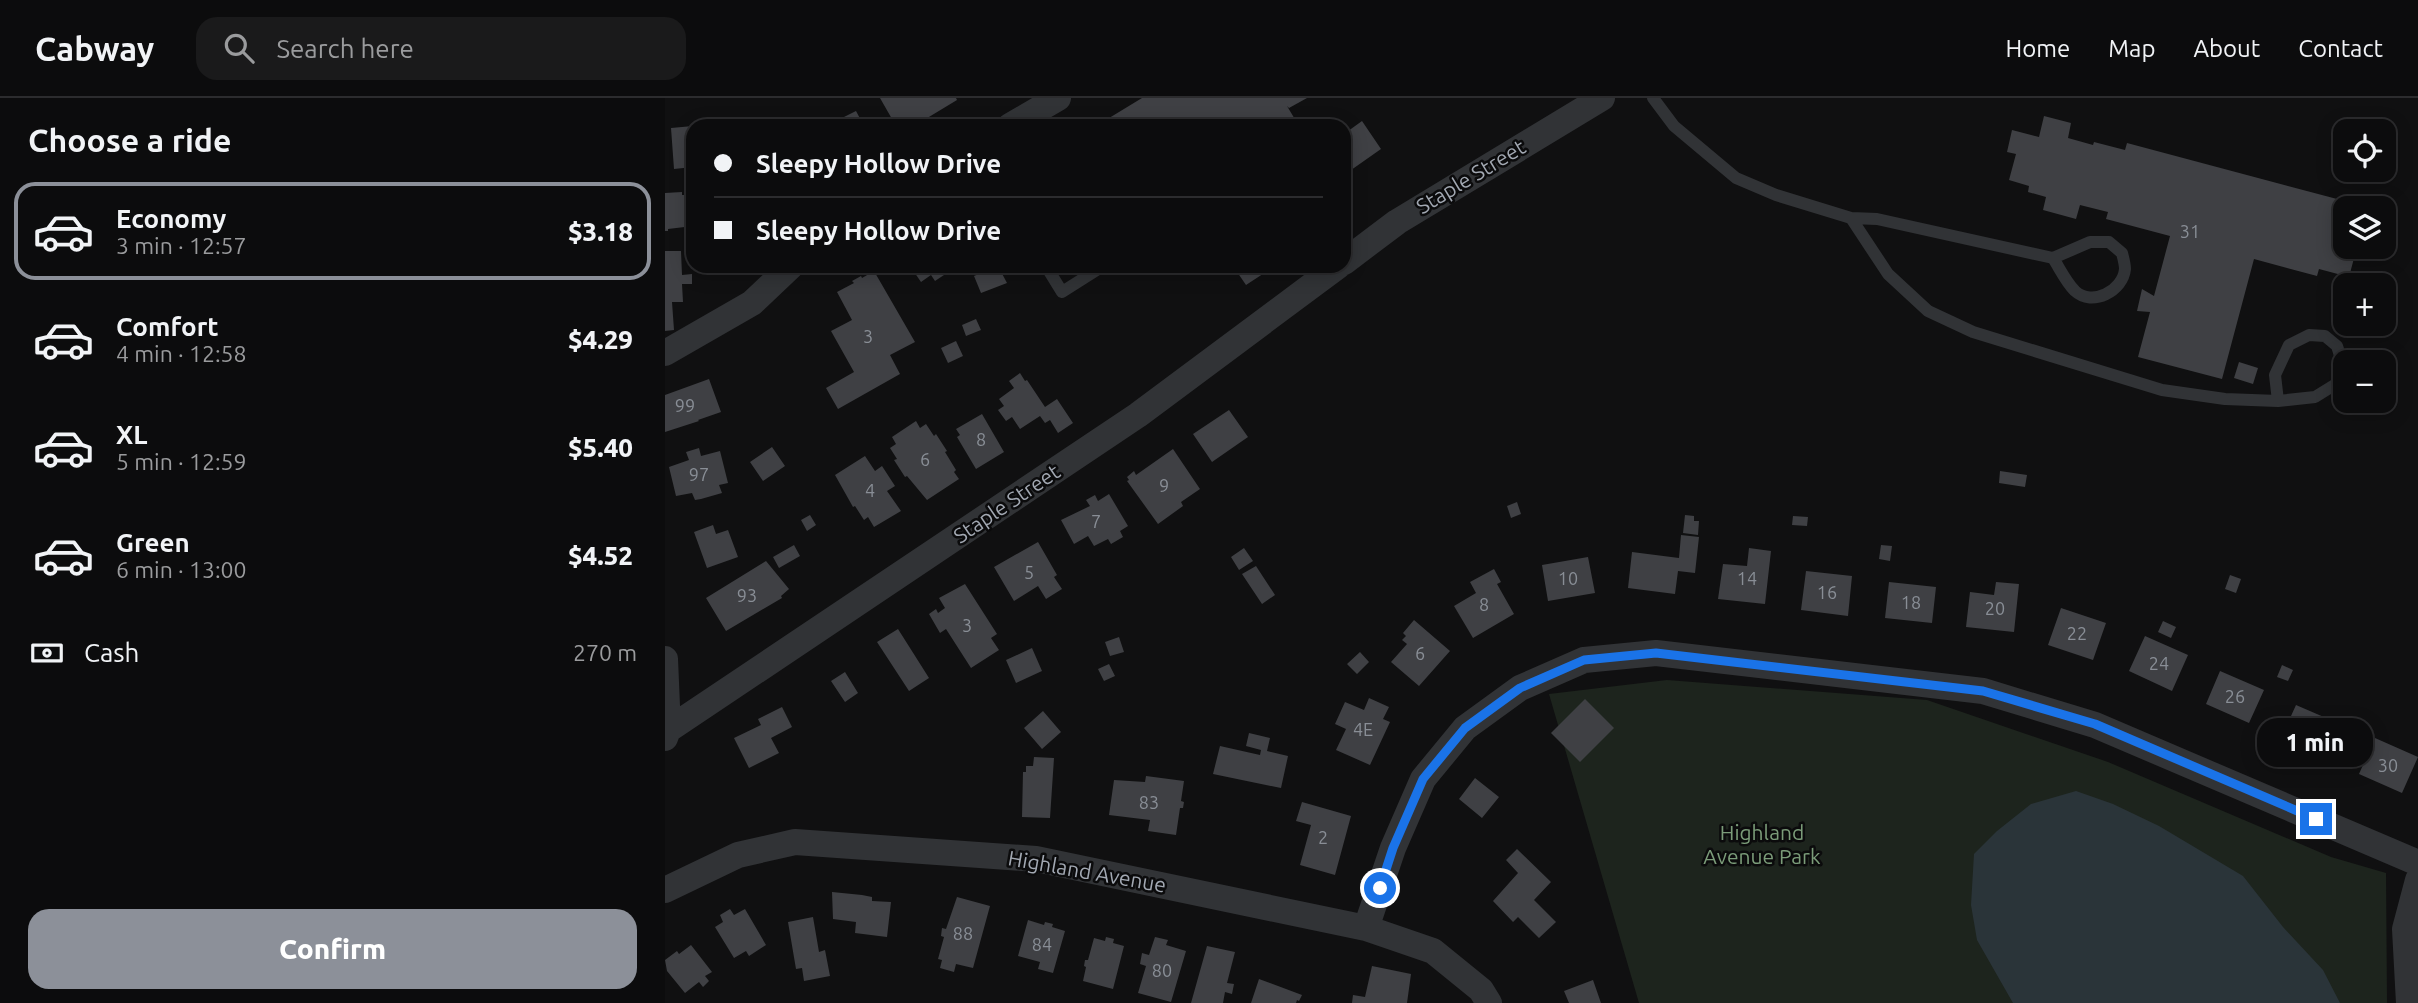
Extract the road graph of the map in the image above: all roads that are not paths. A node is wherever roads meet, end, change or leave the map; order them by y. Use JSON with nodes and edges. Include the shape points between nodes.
{"nodes":[{"id":1,"x":1058,"y":98,"type":"edge"},
{"id":2,"x":1602,"y":98,"type":"edge"},
{"id":3,"x":1653,"y":98,"type":"edge"},
{"id":4,"x":1022,"y":119,"type":"edge"},
{"id":5,"x":1851,"y":218,"type":"junction"},
{"id":6,"x":1351,"y":257,"type":"edge"},
{"id":7,"x":2053,"y":258,"type":"junction"},
{"id":8,"x":784,"y":273,"type":"edge"},
{"id":9,"x":1050,"y":273,"type":"edge"},
{"id":10,"x":1092,"y":273,"type":"edge"},
{"id":11,"x":1329,"y":273,"type":"edge"},
{"id":12,"x":665,"y":353,"type":"edge"},
{"id":13,"x":2278,"y":401,"type":"junction"},
{"id":14,"x":665,"y":659,"type":"edge"},
{"id":15,"x":666,"y":734,"type":"edge"},
{"id":16,"x":2418,"y":863,"type":"edge"},
{"id":17,"x":2418,"y":880,"type":"edge"},
{"id":18,"x":665,"y":890,"type":"edge"},
{"id":19,"x":1366,"y":928,"type":"junction"},
{"id":20,"x":1489,"y":1003,"type":"edge"},
{"id":21,"x":2409,"y":1003,"type":"edge"}],
"edges":[{"from":1,"to":4,"type":"street"},
{"from":2,"to":6,"type":"street","name":"Staple Street","via":[[1397,222]]},
{"from":3,"to":5,"type":"lane","via":[[1674,126],[1736,178]]},
{"from":5,"to":7,"type":"lane","via":[[1877,219]]},
{"from":5,"to":13,"type":"lane","via":[[1888,274],[1928,311],[1973,332],[2162,390]]},
{"from":7,"to":7,"type":"lane","via":[[2077,293],[2092,298],[2109,294],[2125,270],[2122,253],[2109,242],[2090,242]]},
{"from":8,"to":12,"type":"street","via":[[752,303]]},
{"from":9,"to":10,"type":"lane","via":[[1062,292]]},
{"from":11,"to":15,"type":"street","name":"Staple Street","via":[[1138,415]]},
{"from":13,"to":13,"type":"lane","via":[[2276,375],[2289,345],[2309,335],[2325,336],[2337,346],[2343,365],[2336,384],[2315,397]]},
{"from":14,"to":15,"type":"street"},
{"from":16,"to":19,"type":"street","via":[[2095,724],[1983,691],[1656,653],[1584,660],[1520,688],[1465,728],[1423,779]]},
{"from":17,"to":21,"type":"street","via":[[2405,929]]},
{"from":18,"to":19,"type":"street","name":"Highland Avenue","via":[[738,855],[796,842],[1036,859]]},
{"from":19,"to":20,"type":"street","name":"Highland Avenue","via":[[1433,951],[1481,990]]}]}
